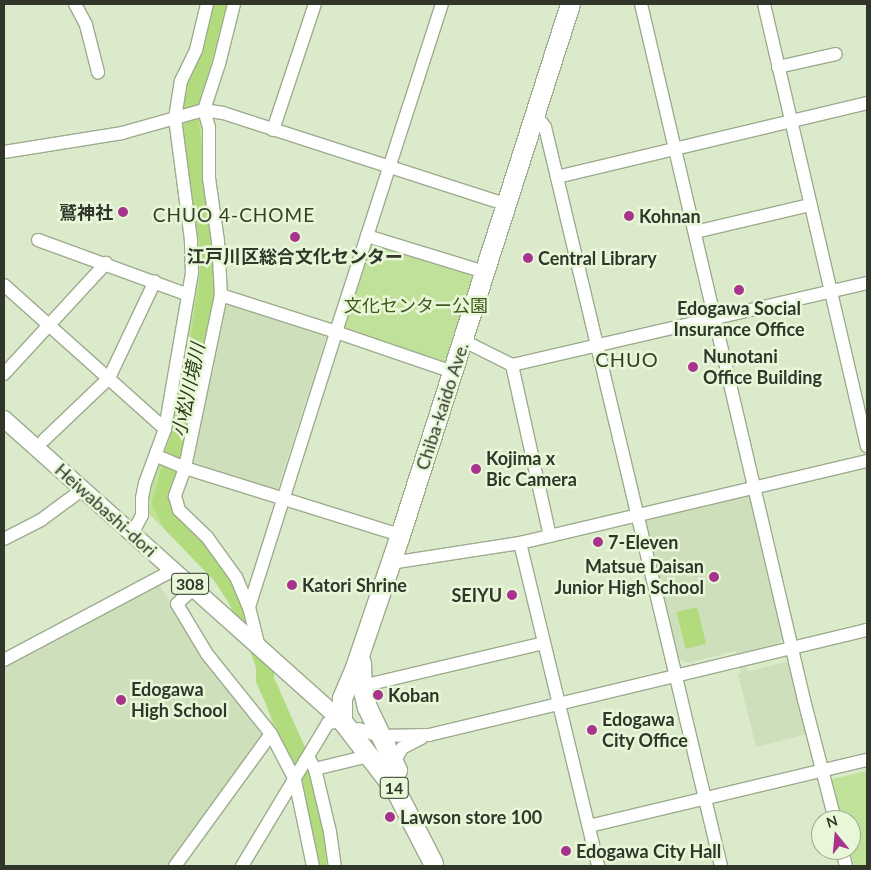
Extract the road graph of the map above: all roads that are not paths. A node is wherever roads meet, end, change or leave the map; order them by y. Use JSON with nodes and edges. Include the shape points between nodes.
{"nodes":[{"id":1,"x":75,"y":4,"type":"edge"},
{"id":2,"x":207,"y":4,"type":"edge"},
{"id":3,"x":234,"y":4,"type":"edge"},
{"id":4,"x":315,"y":4,"type":"edge"},
{"id":5,"x":442,"y":4,"type":"edge"},
{"id":6,"x":570,"y":4,"type":"edge"},
{"id":7,"x":642,"y":4,"type":"edge"},
{"id":8,"x":768,"y":5,"type":"edge"},
{"id":9,"x":836,"y":54,"type":"dead end"},
{"id":10,"x":778,"y":67,"type":"junction"},
{"id":11,"x":98,"y":72,"type":"dead end"},
{"id":12,"x":867,"y":103,"type":"edge"},
{"id":13,"x":200,"y":111,"type":"junction"},
{"id":14,"x":179,"y":117,"type":"junction"},
{"id":15,"x":534,"y":121,"type":"junction"},
{"id":16,"x":790,"y":122,"type":"junction"},
{"id":17,"x":273,"y":130,"type":"junction"},
{"id":18,"x":675,"y":150,"type":"junction"},
{"id":19,"x":4,"y":152,"type":"edge"},
{"id":20,"x":390,"y":167,"type":"junction"},
{"id":21,"x":557,"y":177,"type":"junction"},
{"id":22,"x":507,"y":205,"type":"junction"},
{"id":23,"x":810,"y":205,"type":"junction"},
{"id":24,"x":695,"y":232,"type":"junction"},
{"id":25,"x":368,"y":236,"type":"junction"},
{"id":26,"x":38,"y":240,"type":"dead end"},
{"id":27,"x":106,"y":263,"type":"junction"},
{"id":28,"x":486,"y":272,"type":"junction"},
{"id":29,"x":155,"y":282,"type":"junction"},
{"id":30,"x":867,"y":282,"type":"edge"},
{"id":31,"x":4,"y":285,"type":"edge"},
{"id":32,"x":831,"y":291,"type":"junction"},
{"id":33,"x":188,"y":295,"type":"junction"},
{"id":34,"x":221,"y":295,"type":"junction"},
{"id":35,"x":716,"y":318,"type":"junction"},
{"id":36,"x":48,"y":325,"type":"junction"},
{"id":37,"x":336,"y":332,"type":"junction"},
{"id":38,"x":464,"y":341,"type":"junction"},
{"id":39,"x":598,"y":346,"type":"junction"},
{"id":40,"x":512,"y":365,"type":"junction"},
{"id":41,"x":453,"y":372,"type":"junction"},
{"id":42,"x":4,"y":374,"type":"edge"},
{"id":43,"x":109,"y":378,"type":"junction"},
{"id":44,"x":4,"y":419,"type":"edge"},
{"id":45,"x":165,"y":429,"type":"junction"},
{"id":46,"x":44,"y":440,"type":"dead end"},
{"id":47,"x":867,"y":446,"type":"edge"},
{"id":48,"x":160,"y":457,"type":"junction"},
{"id":49,"x":867,"y":461,"type":"edge"},
{"id":50,"x":183,"y":467,"type":"junction"},
{"id":51,"x":756,"y":487,"type":"junction"},
{"id":52,"x":83,"y":489,"type":"junction"},
{"id":53,"x":282,"y":498,"type":"junction"},
{"id":54,"x":637,"y":514,"type":"junction"},
{"id":55,"x":132,"y":534,"type":"junction"},
{"id":56,"x":400,"y":535,"type":"junction"},
{"id":57,"x":550,"y":536,"type":"junction"},
{"id":58,"x":4,"y":539,"type":"edge"},
{"id":59,"x":520,"y":543,"type":"junction"},
{"id":60,"x":391,"y":563,"type":"junction"},
{"id":61,"x":173,"y":570,"type":"junction"},
{"id":62,"x":194,"y":588,"type":"junction"},
{"id":63,"x":249,"y":607,"type":"junction"},
{"id":64,"x":867,"y":630,"type":"edge"},
{"id":65,"x":366,"y":635,"type":"junction"},
{"id":66,"x":544,"y":643,"type":"junction"},
{"id":67,"x":258,"y":644,"type":"junction"},
{"id":68,"x":792,"y":648,"type":"junction"},
{"id":69,"x":4,"y":660,"type":"edge"},
{"id":70,"x":676,"y":676,"type":"junction"},
{"id":71,"x":362,"y":686,"type":"junction"},
{"id":72,"x":558,"y":704,"type":"junction"},
{"id":73,"x":342,"y":721,"type":"junction"},
{"id":74,"x":359,"y":730,"type":"junction"},
{"id":75,"x":271,"y":734,"type":"junction"},
{"id":76,"x":429,"y":735,"type":"junction"},
{"id":77,"x":379,"y":736,"type":"junction"},
{"id":78,"x":366,"y":750,"type":"junction"},
{"id":79,"x":308,"y":757,"type":"junction"},
{"id":80,"x":867,"y":760,"type":"edge"},
{"id":81,"x":315,"y":769,"type":"junction"},
{"id":82,"x":397,"y":770,"type":"junction"},
{"id":83,"x":822,"y":770,"type":"junction"},
{"id":84,"x":295,"y":780,"type":"junction"},
{"id":85,"x":705,"y":799,"type":"junction"},
{"id":86,"x":832,"y":810,"type":"edge"},
{"id":87,"x":589,"y":826,"type":"junction"},
{"id":88,"x":434,"y":865,"type":"edge"},
{"id":89,"x":175,"y":866,"type":"edge"},
{"id":90,"x":242,"y":866,"type":"edge"},
{"id":91,"x":313,"y":866,"type":"edge"},
{"id":92,"x":335,"y":866,"type":"edge"},
{"id":93,"x":598,"y":866,"type":"edge"},
{"id":94,"x":720,"y":866,"type":"edge"}],
"edges":[{"from":1,"to":11,"type":"street","via":[[86,25]]},
{"from":2,"to":14,"type":"street","via":[[196,50],[182,77]]},
{"from":3,"to":13,"type":"street","via":[[220,64]]},
{"from":4,"to":17,"type":"street"},
{"from":5,"to":20,"type":"street"},
{"from":6,"to":15,"type":"highway","name":"Chiba-kaido Ave."},
{"from":7,"to":18,"type":"street"},
{"from":8,"to":10,"type":"street"},
{"from":9,"to":10,"type":"street"},
{"from":10,"to":16,"type":"street"},
{"from":12,"to":16,"type":"street"},
{"from":13,"to":14,"type":"street"},
{"from":13,"to":17,"type":"street","via":[[223,113]]},
{"from":13,"to":34,"type":"street","via":[[209,127],[209,178],[218,241]]},
{"from":14,"to":19,"type":"street","via":[[122,133]]},
{"from":14,"to":33,"type":"street","via":[[191,240],[192,273]]},
{"from":15,"to":21,"type":"street","via":[[545,127]]},
{"from":15,"to":22,"type":"highway","name":"Chiba-kaido Ave."},
{"from":16,"to":18,"type":"street"},
{"from":16,"to":23,"type":"street"},
{"from":17,"to":20,"type":"street"},
{"from":18,"to":21,"type":"street"},
{"from":18,"to":24,"type":"street"},
{"from":20,"to":22,"type":"street"},
{"from":20,"to":25,"type":"street"},
{"from":21,"to":39,"type":"street"},
{"from":22,"to":28,"type":"highway","name":"Chiba-kaido Ave."},
{"from":23,"to":24,"type":"street"},
{"from":23,"to":32,"type":"street"},
{"from":24,"to":35,"type":"street"},
{"from":25,"to":28,"type":"street"},
{"from":25,"to":37,"type":"street"},
{"from":26,"to":27,"type":"street"},
{"from":27,"to":29,"type":"street"},
{"from":27,"to":36,"type":"street"},
{"from":28,"to":38,"type":"highway","name":"Chiba-kaido Ave."},
{"from":29,"to":33,"type":"street"},
{"from":29,"to":43,"type":"street"},
{"from":30,"to":32,"type":"street"},
{"from":31,"to":36,"type":"street"},
{"from":32,"to":35,"type":"street"},
{"from":32,"to":47,"type":"street"},
{"from":33,"to":45,"type":"street"},
{"from":34,"to":37,"type":"street"},
{"from":34,"to":50,"type":"street"},
{"from":35,"to":39,"type":"street"},
{"from":35,"to":51,"type":"street"},
{"from":36,"to":42,"type":"street"},
{"from":36,"to":43,"type":"street"},
{"from":37,"to":41,"type":"street"},
{"from":37,"to":53,"type":"street"},
{"from":38,"to":40,"type":"street"},
{"from":38,"to":41,"type":"highway","name":"Chiba-kaido Ave."},
{"from":39,"to":40,"type":"street"},
{"from":39,"to":54,"type":"street"},
{"from":40,"to":57,"type":"street"},
{"from":41,"to":56,"type":"highway","name":"Chiba-kaido Ave."},
{"from":43,"to":45,"type":"street"},
{"from":43,"to":46,"type":"street"},
{"from":44,"to":52,"type":"main road","name":"Heiwabashi-dori","number":"308"},
{"from":45,"to":48,"type":"street"},
{"from":48,"to":50,"type":"street"},
{"from":48,"to":55,"type":"street","via":[[145,483],[142,515]]},
{"from":49,"to":51,"type":"street"},
{"from":50,"to":53,"type":"street"},
{"from":50,"to":63,"type":"street","via":[[175,496],[179,510],[207,537],[236,577]]},
{"from":51,"to":54,"type":"street"},
{"from":51,"to":68,"type":"street"},
{"from":52,"to":55,"type":"main road","name":"Heiwabashi-dori","number":"308"},
{"from":52,"to":58,"type":"street","via":[[41,520]]},
{"from":53,"to":56,"type":"street"},
{"from":53,"to":63,"type":"street"},
{"from":54,"to":57,"type":"street"},
{"from":54,"to":70,"type":"street"},
{"from":55,"to":61,"type":"main road","name":"Heiwabashi-dori","number":"308"},
{"from":56,"to":60,"type":"highway","name":"Chiba-kaido Ave."},
{"from":57,"to":59,"type":"street"},
{"from":59,"to":60,"type":"street"},
{"from":59,"to":66,"type":"street"},
{"from":60,"to":65,"type":"highway","name":"Chiba-kaido Ave."},
{"from":61,"to":62,"type":"main road","name":"Heiwabashi-dori","number":"308"},
{"from":61,"to":69,"type":"street"},
{"from":62,"to":67,"type":"main road","name":"Heiwabashi-dori","number":"308"},
{"from":62,"to":75,"type":"street","via":[[177,604],[207,654]]},
{"from":63,"to":67,"type":"street"},
{"from":64,"to":68,"type":"street"},
{"from":65,"to":71,"type":"highway","via":[[361,656]]},
{"from":65,"to":73,"type":"highway","name":"Chiba-kaido Ave.","via":[[342,698]]},
{"from":66,"to":71,"type":"street"},
{"from":66,"to":72,"type":"street"},
{"from":67,"to":73,"type":"main road","name":"Heiwabashi-dori","number":"308"},
{"from":68,"to":70,"type":"street"},
{"from":68,"to":83,"type":"street"},
{"from":70,"to":72,"type":"street"},
{"from":70,"to":85,"type":"street"},
{"from":71,"to":77,"type":"highway"},
{"from":72,"to":76,"type":"street"},
{"from":72,"to":87,"type":"street"},
{"from":73,"to":74,"type":"highway","number":"14"},
{"from":73,"to":78,"type":"highway","number":"14"},
{"from":73,"to":79,"type":"street","via":[[328,723]]},
{"from":74,"to":77,"type":"street"},
{"from":74,"to":82,"type":"highway","number":"14"},
{"from":75,"to":84,"type":"street"},
{"from":75,"to":89,"type":"street"},
{"from":76,"to":77,"type":"street"},
{"from":76,"to":82,"type":"street","via":[[402,748],[396,759]]},
{"from":77,"to":82,"type":"highway"},
{"from":78,"to":81,"type":"street","via":[[360,758]]},
{"from":78,"to":88,"type":"highway","number":"14","via":[[396,791]]},
{"from":79,"to":81,"type":"street"},
{"from":79,"to":84,"type":"street"},
{"from":80,"to":83,"type":"street"},
{"from":81,"to":92,"type":"street"},
{"from":82,"to":88,"type":"highway","number":"14","via":[[420,817]]},
{"from":83,"to":85,"type":"street"},
{"from":83,"to":86,"type":"street"},
{"from":84,"to":90,"type":"street"},
{"from":84,"to":91,"type":"street"},
{"from":85,"to":87,"type":"street"},
{"from":85,"to":94,"type":"street"},
{"from":87,"to":93,"type":"street"}]}
